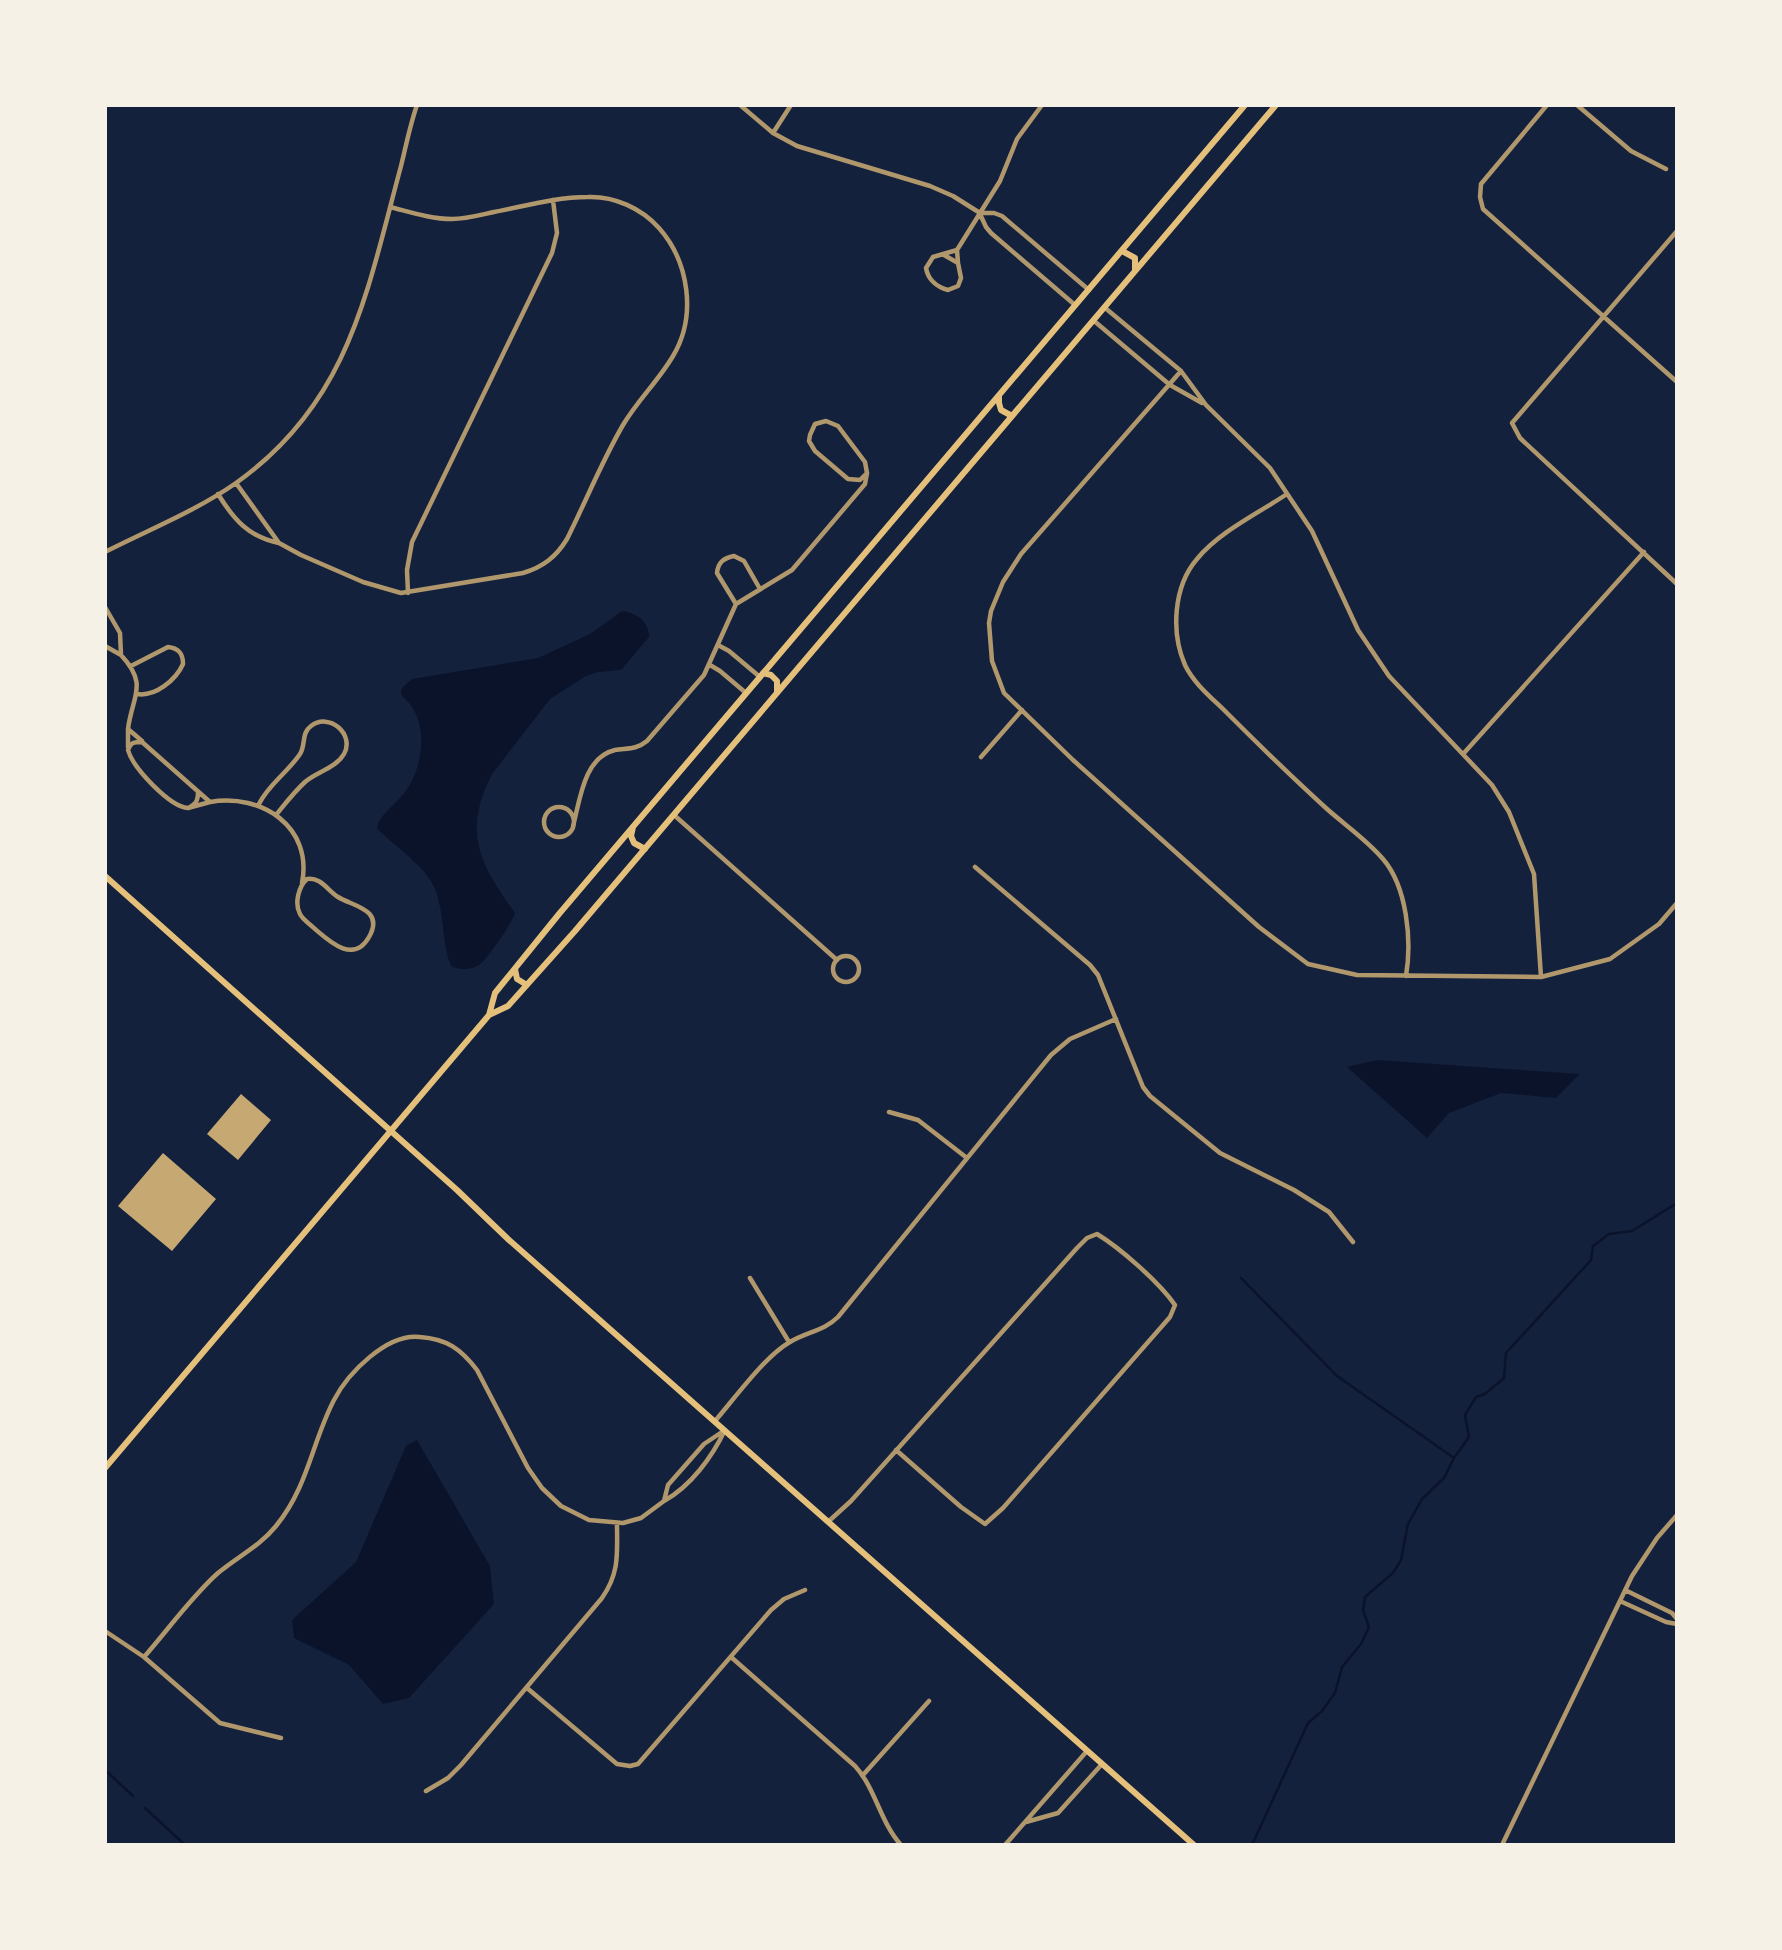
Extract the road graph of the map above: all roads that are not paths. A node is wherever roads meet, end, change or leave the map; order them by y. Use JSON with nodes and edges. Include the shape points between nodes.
{"nodes":[{"id":1,"x":417,"y":105,"type":"edge"},
{"id":2,"x":740,"y":105,"type":"edge"},
{"id":3,"x":791,"y":105,"type":"edge"},
{"id":4,"x":1042,"y":105,"type":"edge"},
{"id":5,"x":1245,"y":105,"type":"edge"},
{"id":6,"x":1276,"y":105,"type":"edge"},
{"id":7,"x":1548,"y":105,"type":"edge"},
{"id":8,"x":1577,"y":105,"type":"edge"},
{"id":9,"x":773,"y":132,"type":"junction"},
{"id":10,"x":1666,"y":169,"type":"dead end"},
{"id":11,"x":553,"y":200,"type":"junction"},
{"id":12,"x":390,"y":207,"type":"junction"},
{"id":13,"x":980,"y":213,"type":"junction"},
{"id":14,"x":1677,"y":231,"type":"edge"},
{"id":15,"x":957,"y":250,"type":"junction"},
{"id":16,"x":1122,"y":251,"type":"junction"},
{"id":17,"x":944,"y":255,"type":"junction"},
{"id":18,"x":958,"y":263,"type":"junction"},
{"id":19,"x":1134,"y":273,"type":"junction"},
{"id":20,"x":1089,"y":290,"type":"junction"},
{"id":21,"x":1075,"y":305,"type":"junction"},
{"id":22,"x":1104,"y":307,"type":"junction"},
{"id":23,"x":1604,"y":316,"type":"junction"},
{"id":24,"x":1093,"y":320,"type":"junction"},
{"id":25,"x":1181,"y":371,"type":"junction"},
{"id":26,"x":1677,"y":382,"type":"edge"},
{"id":27,"x":1170,"y":385,"type":"junction"},
{"id":28,"x":1000,"y":394,"type":"junction"},
{"id":29,"x":1206,"y":405,"type":"junction"},
{"id":30,"x":1012,"y":416,"type":"junction"},
{"id":31,"x":867,"y":473,"type":"junction"},
{"id":32,"x":848,"y":479,"type":"junction"},
{"id":33,"x":236,"y":483,"type":"junction"},
{"id":34,"x":860,"y":490,"type":"junction"},
{"id":35,"x":218,"y":494,"type":"junction"},
{"id":36,"x":1287,"y":494,"type":"junction"},
{"id":37,"x":279,"y":543,"type":"junction"},
{"id":38,"x":105,"y":552,"type":"edge"},
{"id":39,"x":1644,"y":552,"type":"junction"},
{"id":40,"x":1677,"y":584,"type":"edge"},
{"id":41,"x":760,"y":589,"type":"junction"},
{"id":42,"x":408,"y":593,"type":"junction"},
{"id":43,"x":736,"y":604,"type":"junction"},
{"id":44,"x":105,"y":607,"type":"edge"},
{"id":45,"x":718,"y":645,"type":"junction"},
{"id":46,"x":105,"y":646,"type":"edge"},
{"id":47,"x":121,"y":654,"type":"junction"},
{"id":48,"x":131,"y":666,"type":"junction"},
{"id":49,"x":710,"y":666,"type":"junction"},
{"id":50,"x":762,"y":675,"type":"junction"},
{"id":51,"x":746,"y":693,"type":"junction"},
{"id":52,"x":137,"y":694,"type":"junction"},
{"id":53,"x":776,"y":695,"type":"junction"},
{"id":54,"x":1022,"y":710,"type":"junction"},
{"id":55,"x":128,"y":729,"type":"junction"},
{"id":56,"x":142,"y":742,"type":"junction"},
{"id":57,"x":128,"y":750,"type":"junction"},
{"id":58,"x":1464,"y":753,"type":"junction"},
{"id":59,"x":981,"y":757,"type":"dead end"},
{"id":60,"x":198,"y":792,"type":"junction"},
{"id":61,"x":580,"y":801,"type":"junction"},
{"id":62,"x":210,"y":802,"type":"junction"},
{"id":63,"x":258,"y":804,"type":"junction"},
{"id":64,"x":188,"y":808,"type":"junction"},
{"id":65,"x":566,"y":809,"type":"junction"},
{"id":66,"x":276,"y":815,"type":"junction"},
{"id":67,"x":674,"y":815,"type":"junction"},
{"id":68,"x":573,"y":825,"type":"junction"},
{"id":69,"x":634,"y":825,"type":"junction"},
{"id":70,"x":645,"y":849,"type":"junction"},
{"id":71,"x":304,"y":866,"type":"junction"},
{"id":72,"x":975,"y":867,"type":"dead end"},
{"id":73,"x":105,"y":876,"type":"edge"},
{"id":74,"x":317,"y":879,"type":"junction"},
{"id":75,"x":302,"y":884,"type":"junction"},
{"id":76,"x":1677,"y":903,"type":"edge"},
{"id":77,"x":837,"y":960,"type":"junction"},
{"id":78,"x":515,"y":967,"type":"junction"},
{"id":79,"x":1406,"y":976,"type":"junction"},
{"id":80,"x":1541,"y":978,"type":"junction"},
{"id":81,"x":527,"y":985,"type":"junction"},
{"id":82,"x":489,"y":1015,"type":"junction"},
{"id":83,"x":1116,"y":1019,"type":"junction"},
{"id":84,"x":889,"y":1112,"type":"dead end"},
{"id":85,"x":391,"y":1130,"type":"junction"},
{"id":86,"x":967,"y":1158,"type":"junction"},
{"id":87,"x":1353,"y":1242,"type":"dead end"},
{"id":88,"x":750,"y":1278,"type":"dead end"},
{"id":89,"x":789,"y":1342,"type":"junction"},
{"id":90,"x":715,"y":1421,"type":"junction"},
{"id":91,"x":725,"y":1430,"type":"junction"},
{"id":92,"x":896,"y":1450,"type":"junction"},
{"id":93,"x":105,"y":1468,"type":"edge"},
{"id":94,"x":664,"y":1501,"type":"junction"},
{"id":95,"x":1677,"y":1515,"type":"edge"},
{"id":96,"x":829,"y":1521,"type":"junction"},
{"id":97,"x":617,"y":1523,"type":"junction"},
{"id":98,"x":805,"y":1590,"type":"dead end"},
{"id":99,"x":1625,"y":1590,"type":"junction"},
{"id":100,"x":1620,"y":1601,"type":"junction"},
{"id":101,"x":1677,"y":1621,"type":"edge"},
{"id":102,"x":105,"y":1631,"type":"edge"},
{"id":103,"x":144,"y":1657,"type":"junction"},
{"id":104,"x":731,"y":1657,"type":"junction"},
{"id":105,"x":527,"y":1688,"type":"junction"},
{"id":106,"x":929,"y":1701,"type":"dead end"},
{"id":107,"x":281,"y":1738,"type":"dead end"},
{"id":108,"x":1088,"y":1749,"type":"junction"},
{"id":109,"x":1103,"y":1763,"type":"junction"},
{"id":110,"x":863,"y":1775,"type":"junction"},
{"id":111,"x":426,"y":1791,"type":"dead end"},
{"id":112,"x":1025,"y":1822,"type":"junction"},
{"id":113,"x":901,"y":1845,"type":"edge"},
{"id":114,"x":1005,"y":1845,"type":"edge"},
{"id":115,"x":1194,"y":1845,"type":"edge"},
{"id":116,"x":1502,"y":1845,"type":"edge"}],
"edges":[{"from":1,"to":12,"type":"street"},
{"from":2,"to":9,"type":"street"},
{"from":3,"to":9,"type":"street"},
{"from":4,"to":13,"type":"street","via":[[1017,139]]},
{"from":5,"to":16,"type":"main road"},
{"from":6,"to":19,"type":"main road"},
{"from":7,"to":23,"type":"street","via":[[1481,184],[1483,209]]},
{"from":8,"to":10,"type":"street","via":[[1631,151]]},
{"from":9,"to":13,"type":"street","via":[[815,153],[943,190]]},
{"from":11,"to":12,"type":"street","via":[[454,219]]},
{"from":11,"to":42,"type":"street","via":[[557,233],[552,253],[412,542]]},
{"from":11,"to":42,"type":"street","via":[[600,197],[621,203],[645,216],[665,235],[686,283],[679,346],[625,422],[556,555],[523,573]]},
{"from":12,"to":33,"type":"street","via":[[359,320],[342,359],[297,427]]},
{"from":13,"to":15,"type":"street"},
{"from":13,"to":20,"type":"street","via":[[1002,216]]},
{"from":13,"to":21,"type":"street","via":[[991,233]]},
{"from":14,"to":23,"type":"street"},
{"from":15,"to":17,"type":"street"},
{"from":15,"to":18,"type":"street"},
{"from":16,"to":19,"type":"main road","via":[[1135,258]]},
{"from":16,"to":20,"type":"main road"},
{"from":17,"to":18,"type":"street"},
{"from":17,"to":18,"type":"street","via":[[933,257],[926,268],[941,288],[958,286]]},
{"from":19,"to":22,"type":"main road"},
{"from":20,"to":21,"type":"main road"},
{"from":21,"to":28,"type":"main road"},
{"from":22,"to":24,"type":"main road"},
{"from":22,"to":25,"type":"street"},
{"from":23,"to":26,"type":"street"},
{"from":23,"to":39,"type":"street","via":[[1512,422],[1520,438]]},
{"from":24,"to":27,"type":"street"},
{"from":24,"to":30,"type":"main road"},
{"from":25,"to":27,"type":"street"},
{"from":25,"to":29,"type":"street"},
{"from":27,"to":29,"type":"street"},
{"from":27,"to":54,"type":"street","via":[[1021,554],[1003,582],[991,611],[992,661],[1004,693]]},
{"from":28,"to":30,"type":"main road","via":[[1001,410]]},
{"from":28,"to":50,"type":"main road"},
{"from":29,"to":36,"type":"street","via":[[1270,468]]},
{"from":30,"to":53,"type":"main road"},
{"from":31,"to":32,"type":"street","via":[[860,480]]},
{"from":31,"to":32,"type":"street","via":[[865,462],[836,424],[815,424],[811,446]]},
{"from":31,"to":34,"type":"street"},
{"from":32,"to":34,"type":"street"},
{"from":33,"to":35,"type":"street"},
{"from":33,"to":37,"type":"street"},
{"from":34,"to":41,"type":"street","via":[[792,570]]},
{"from":35,"to":37,"type":"street","via":[[247,530]]},
{"from":35,"to":38,"type":"street"},
{"from":36,"to":58,"type":"street","via":[[1312,531],[1358,630],[1389,676]]},
{"from":36,"to":79,"type":"street","via":[[1197,559],[1177,601],[1176,637],[1185,666],[1197,683],[1383,859],[1396,880],[1405,910]]},
{"from":37,"to":42,"type":"street","via":[[363,582]]},
{"from":39,"to":40,"type":"street"},
{"from":39,"to":58,"type":"street"},
{"from":41,"to":43,"type":"street"},
{"from":41,"to":43,"type":"street","via":[[744,561],[734,556],[724,559],[717,573]]},
{"from":43,"to":45,"type":"street"},
{"from":44,"to":47,"type":"street","via":[[120,633]]},
{"from":45,"to":49,"type":"street"},
{"from":45,"to":50,"type":"street"},
{"from":46,"to":47,"type":"street"},
{"from":47,"to":48,"type":"street"},
{"from":48,"to":52,"type":"street"},
{"from":48,"to":52,"type":"street","via":[[168,647],[179,651],[183,660],[179,672],[162,687]]},
{"from":49,"to":51,"type":"street"},
{"from":49,"to":61,"type":"street","via":[[647,741],[635,749],[598,757]]},
{"from":50,"to":51,"type":"main road"},
{"from":50,"to":53,"type":"main road","via":[[777,681]]},
{"from":51,"to":69,"type":"main road"},
{"from":52,"to":55,"type":"street"},
{"from":53,"to":67,"type":"main road"},
{"from":54,"to":59,"type":"street"},
{"from":54,"to":79,"type":"street","via":[[1259,927],[1308,964],[1357,975]]},
{"from":55,"to":56,"type":"street"},
{"from":55,"to":57,"type":"street"},
{"from":56,"to":57,"type":"street","via":[[132,742]]},
{"from":56,"to":60,"type":"street"},
{"from":57,"to":64,"type":"street","via":[[137,769],[178,806]]},
{"from":58,"to":80,"type":"street","via":[[1509,811],[1534,874]]},
{"from":60,"to":62,"type":"street"},
{"from":60,"to":64,"type":"street","via":[[197,801]]},
{"from":61,"to":65,"type":"street"},
{"from":61,"to":68,"type":"street"},
{"from":62,"to":63,"type":"street"},
{"from":62,"to":64,"type":"street"},
{"from":63,"to":66,"type":"street"},
{"from":63,"to":66,"type":"street","via":[[299,756],[305,732],[323,721],[336,725],[345,734],[347,746],[342,757],[304,783]]},
{"from":65,"to":68,"type":"street","via":[[573,816]]},
{"from":65,"to":68,"type":"street","via":[[552,808],[544,826],[559,837],[568,834]]},
{"from":66,"to":71,"type":"street","via":[[295,836]]},
{"from":67,"to":70,"type":"main road"},
{"from":67,"to":77,"type":"street"},
{"from":69,"to":70,"type":"main road","via":[[632,840]]},
{"from":69,"to":78,"type":"main road"},
{"from":70,"to":81,"type":"main road"},
{"from":71,"to":74,"type":"street"},
{"from":71,"to":75,"type":"street"},
{"from":72,"to":83,"type":"street","via":[[1090,965]]},
{"from":73,"to":85,"type":"main road"},
{"from":74,"to":75,"type":"street","via":[[307,878]]},
{"from":74,"to":75,"type":"street","via":[[369,914],[372,931],[361,946],[337,947],[304,919],[298,908]]},
{"from":76,"to":80,"type":"street","via":[[1659,923],[1611,959]]},
{"from":77,"to":77,"type":"street","via":[[833,972],[838,979],[846,982],[857,976],[856,960],[849,956]]},
{"from":78,"to":81,"type":"main road","via":[[517,979]]},
{"from":78,"to":82,"type":"main road","via":[[495,993]]},
{"from":79,"to":80,"type":"street"},
{"from":81,"to":82,"type":"main road","via":[[508,1006]]},
{"from":82,"to":85,"type":"main road"},
{"from":83,"to":86,"type":"street","via":[[1070,1039],[1051,1055]]},
{"from":83,"to":87,"type":"street","via":[[1150,1096],[1220,1153],[1329,1212]]},
{"from":84,"to":86,"type":"street","via":[[918,1120]]},
{"from":85,"to":90,"type":"main road"},
{"from":85,"to":93,"type":"main road"},
{"from":86,"to":89,"type":"street","via":[[838,1317]]},
{"from":88,"to":89,"type":"street"},
{"from":89,"to":90,"type":"street"},
{"from":90,"to":91,"type":"main road"},
{"from":91,"to":94,"type":"street","via":[[714,1452],[677,1494]]},
{"from":91,"to":94,"type":"street","via":[[704,1444],[668,1485]]},
{"from":91,"to":96,"type":"main road"},
{"from":92,"to":92,"type":"street","via":[[1087,1238],[1097,1234],[1108,1241],[1175,1305],[1170,1317],[985,1524]]},
{"from":92,"to":96,"type":"street"},
{"from":94,"to":97,"type":"street","via":[[640,1518]]},
{"from":95,"to":99,"type":"street","via":[[1644,1555]]},
{"from":96,"to":108,"type":"main road"},
{"from":97,"to":103,"type":"street","via":[[589,1520],[553,1499],[528,1468],[466,1356],[444,1340],[415,1336],[394,1340],[351,1377],[331,1406],[291,1506],[267,1536],[212,1579]]},
{"from":97,"to":105,"type":"street","via":[[616,1570],[611,1584]]},
{"from":98,"to":104,"type":"street","via":[[777,1605]]},
{"from":99,"to":100,"type":"street"},
{"from":99,"to":101,"type":"street","via":[[1672,1613]]},
{"from":100,"to":101,"type":"street","via":[[1666,1622]]},
{"from":100,"to":116,"type":"street"},
{"from":102,"to":103,"type":"street"},
{"from":103,"to":107,"type":"street","via":[[219,1723]]},
{"from":104,"to":105,"type":"street","via":[[645,1759],[630,1766],[617,1764]]},
{"from":104,"to":110,"type":"street"},
{"from":105,"to":111,"type":"street","via":[[461,1765]]},
{"from":106,"to":110,"type":"street"},
{"from":108,"to":109,"type":"main road"},
{"from":108,"to":112,"type":"street"},
{"from":109,"to":112,"type":"street","via":[[1058,1813]]},
{"from":109,"to":115,"type":"main road"},
{"from":110,"to":113,"type":"street"},
{"from":112,"to":114,"type":"street"}]}
